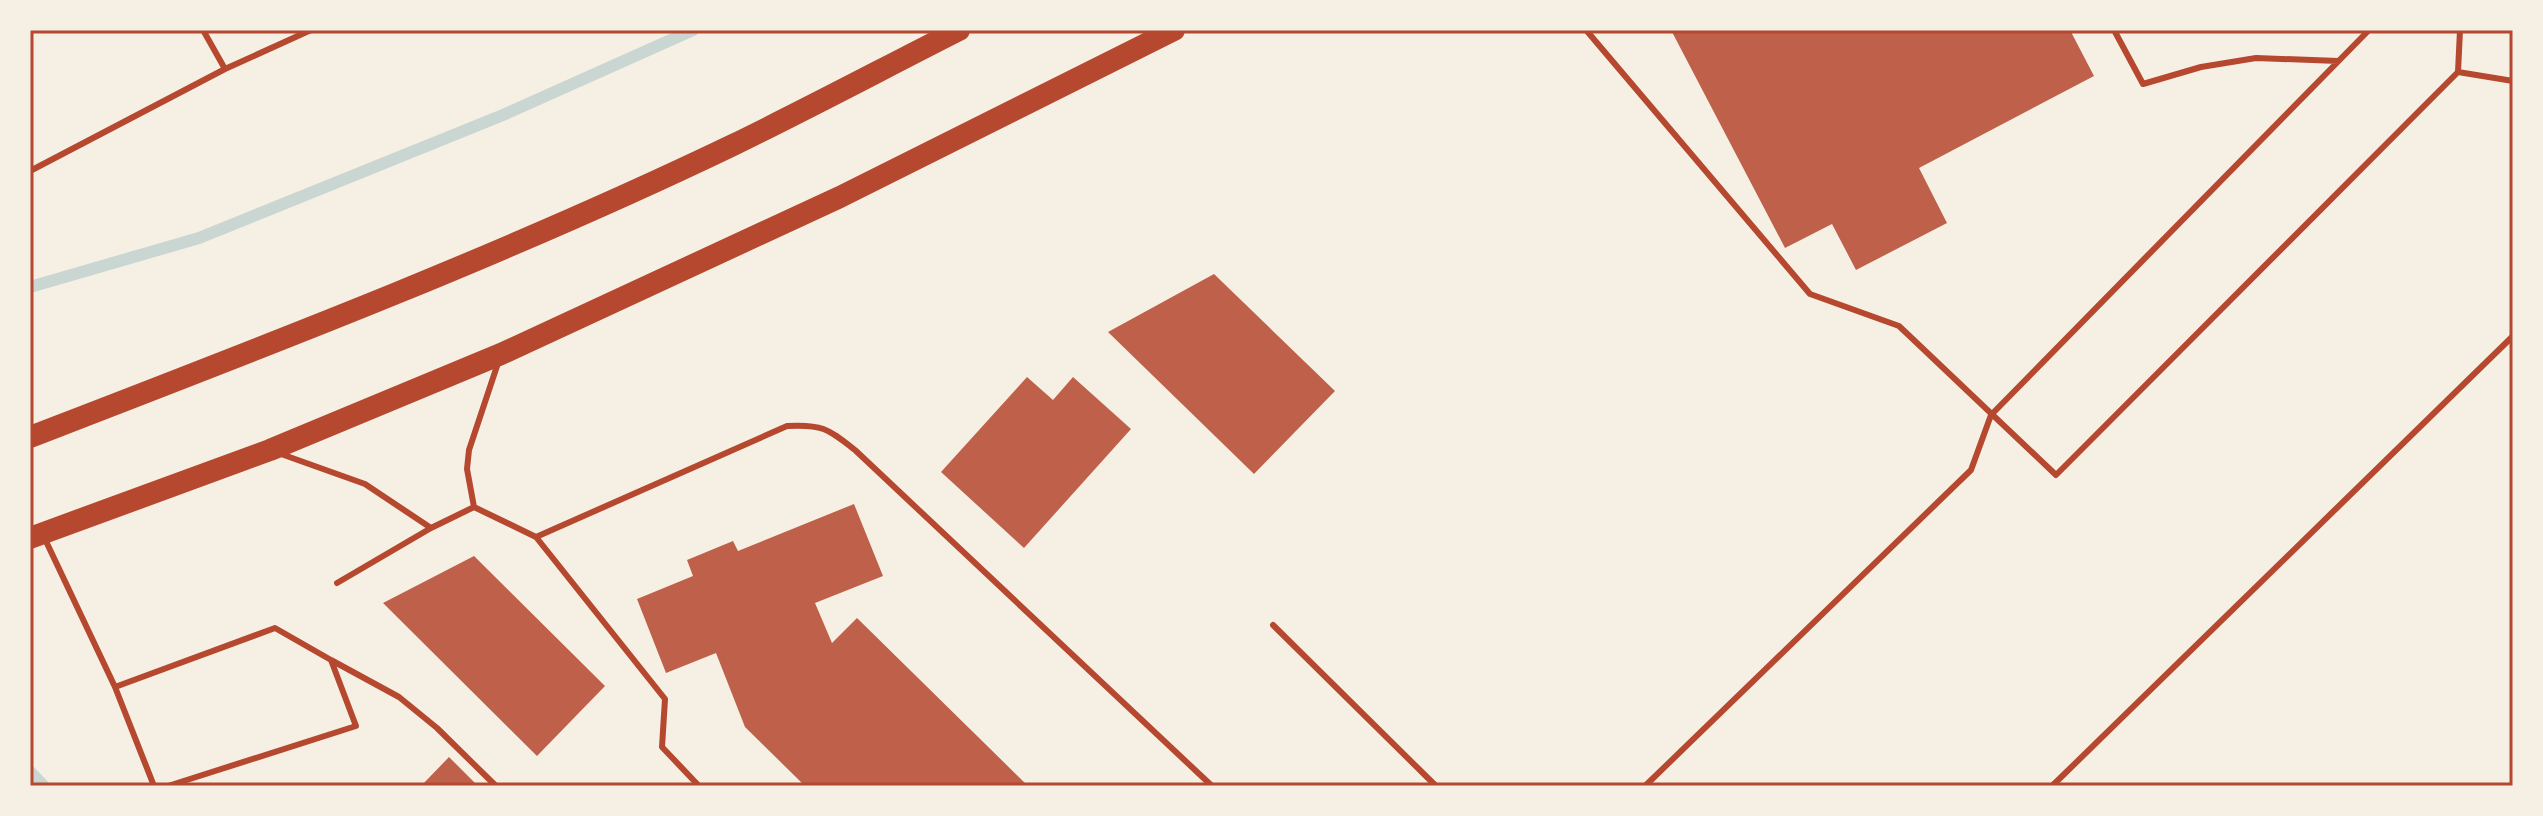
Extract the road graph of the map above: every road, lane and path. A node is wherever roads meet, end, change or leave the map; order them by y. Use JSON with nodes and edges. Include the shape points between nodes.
{"nodes":[{"id":1,"x":203,"y":30,"type":"edge"},
{"id":2,"x":311,"y":30,"type":"edge"},
{"id":3,"x":959,"y":30,"type":"edge"},
{"id":4,"x":1174,"y":30,"type":"edge"},
{"id":5,"x":1586,"y":30,"type":"edge"},
{"id":6,"x":2114,"y":30,"type":"edge"},
{"id":7,"x":2369,"y":30,"type":"edge"},
{"id":8,"x":2460,"y":30,"type":"edge"},
{"id":9,"x":2338,"y":61,"type":"junction"},
{"id":10,"x":225,"y":69,"type":"junction"},
{"id":11,"x":2458,"y":72,"type":"junction"},
{"id":12,"x":2513,"y":81,"type":"edge"},
{"id":13,"x":30,"y":171,"type":"edge"},
{"id":14,"x":2513,"y":336,"type":"edge"},
{"id":15,"x":501,"y":354,"type":"junction"},
{"id":16,"x":1991,"y":415,"type":"junction"},
{"id":17,"x":30,"y":437,"type":"edge"},
{"id":18,"x":270,"y":450,"type":"junction"},
{"id":19,"x":474,"y":507,"type":"junction"},
{"id":20,"x":431,"y":528,"type":"junction"},
{"id":21,"x":36,"y":536,"type":"edge"},
{"id":22,"x":536,"y":537,"type":"junction"},
{"id":23,"x":337,"y":583,"type":"dead end"},
{"id":24,"x":1273,"y":625,"type":"dead end"},
{"id":25,"x":331,"y":660,"type":"junction"},
{"id":26,"x":115,"y":687,"type":"junction"},
{"id":27,"x":154,"y":786,"type":"edge"},
{"id":28,"x":168,"y":786,"type":"edge"},
{"id":29,"x":496,"y":786,"type":"edge"},
{"id":30,"x":699,"y":786,"type":"edge"},
{"id":31,"x":1212,"y":786,"type":"edge"},
{"id":32,"x":1436,"y":786,"type":"edge"},
{"id":33,"x":1645,"y":786,"type":"edge"},
{"id":34,"x":2052,"y":786,"type":"edge"}],
"edges":[{"from":1,"to":10,"type":"lane"},
{"from":2,"to":10,"type":"lane"},
{"from":3,"to":17,"type":"highway","via":[[733,145],[596,207],[312,328]]},
{"from":4,"to":15,"type":"highway","via":[[840,197]]},
{"from":5,"to":16,"type":"lane","via":[[1810,294],[1899,326]]},
{"from":6,"to":9,"type":"lane","via":[[2143,84],[2256,58]]},
{"from":7,"to":9,"type":"lane"},
{"from":8,"to":11,"type":"lane"},
{"from":9,"to":16,"type":"lane"},
{"from":10,"to":13,"type":"lane"},
{"from":11,"to":12,"type":"lane"},
{"from":11,"to":16,"type":"lane","via":[[2056,475]]},
{"from":14,"to":34,"type":"lane"},
{"from":15,"to":18,"type":"highway"},
{"from":15,"to":19,"type":"lane","via":[[469,450]]},
{"from":16,"to":33,"type":"lane","via":[[1971,470]]},
{"from":18,"to":20,"type":"lane","via":[[365,484]]},
{"from":18,"to":21,"type":"highway"},
{"from":19,"to":20,"type":"lane"},
{"from":19,"to":22,"type":"lane"},
{"from":20,"to":23,"type":"lane"},
{"from":21,"to":26,"type":"lane"},
{"from":22,"to":30,"type":"lane","via":[[665,699],[662,747]]},
{"from":22,"to":31,"type":"lane","via":[[787,426],[827,428]]},
{"from":24,"to":32,"type":"lane"},
{"from":25,"to":26,"type":"lane","via":[[275,628]]},
{"from":25,"to":28,"type":"lane","via":[[356,726]]},
{"from":25,"to":29,"type":"lane","via":[[399,697]]},
{"from":26,"to":27,"type":"lane"}]}
